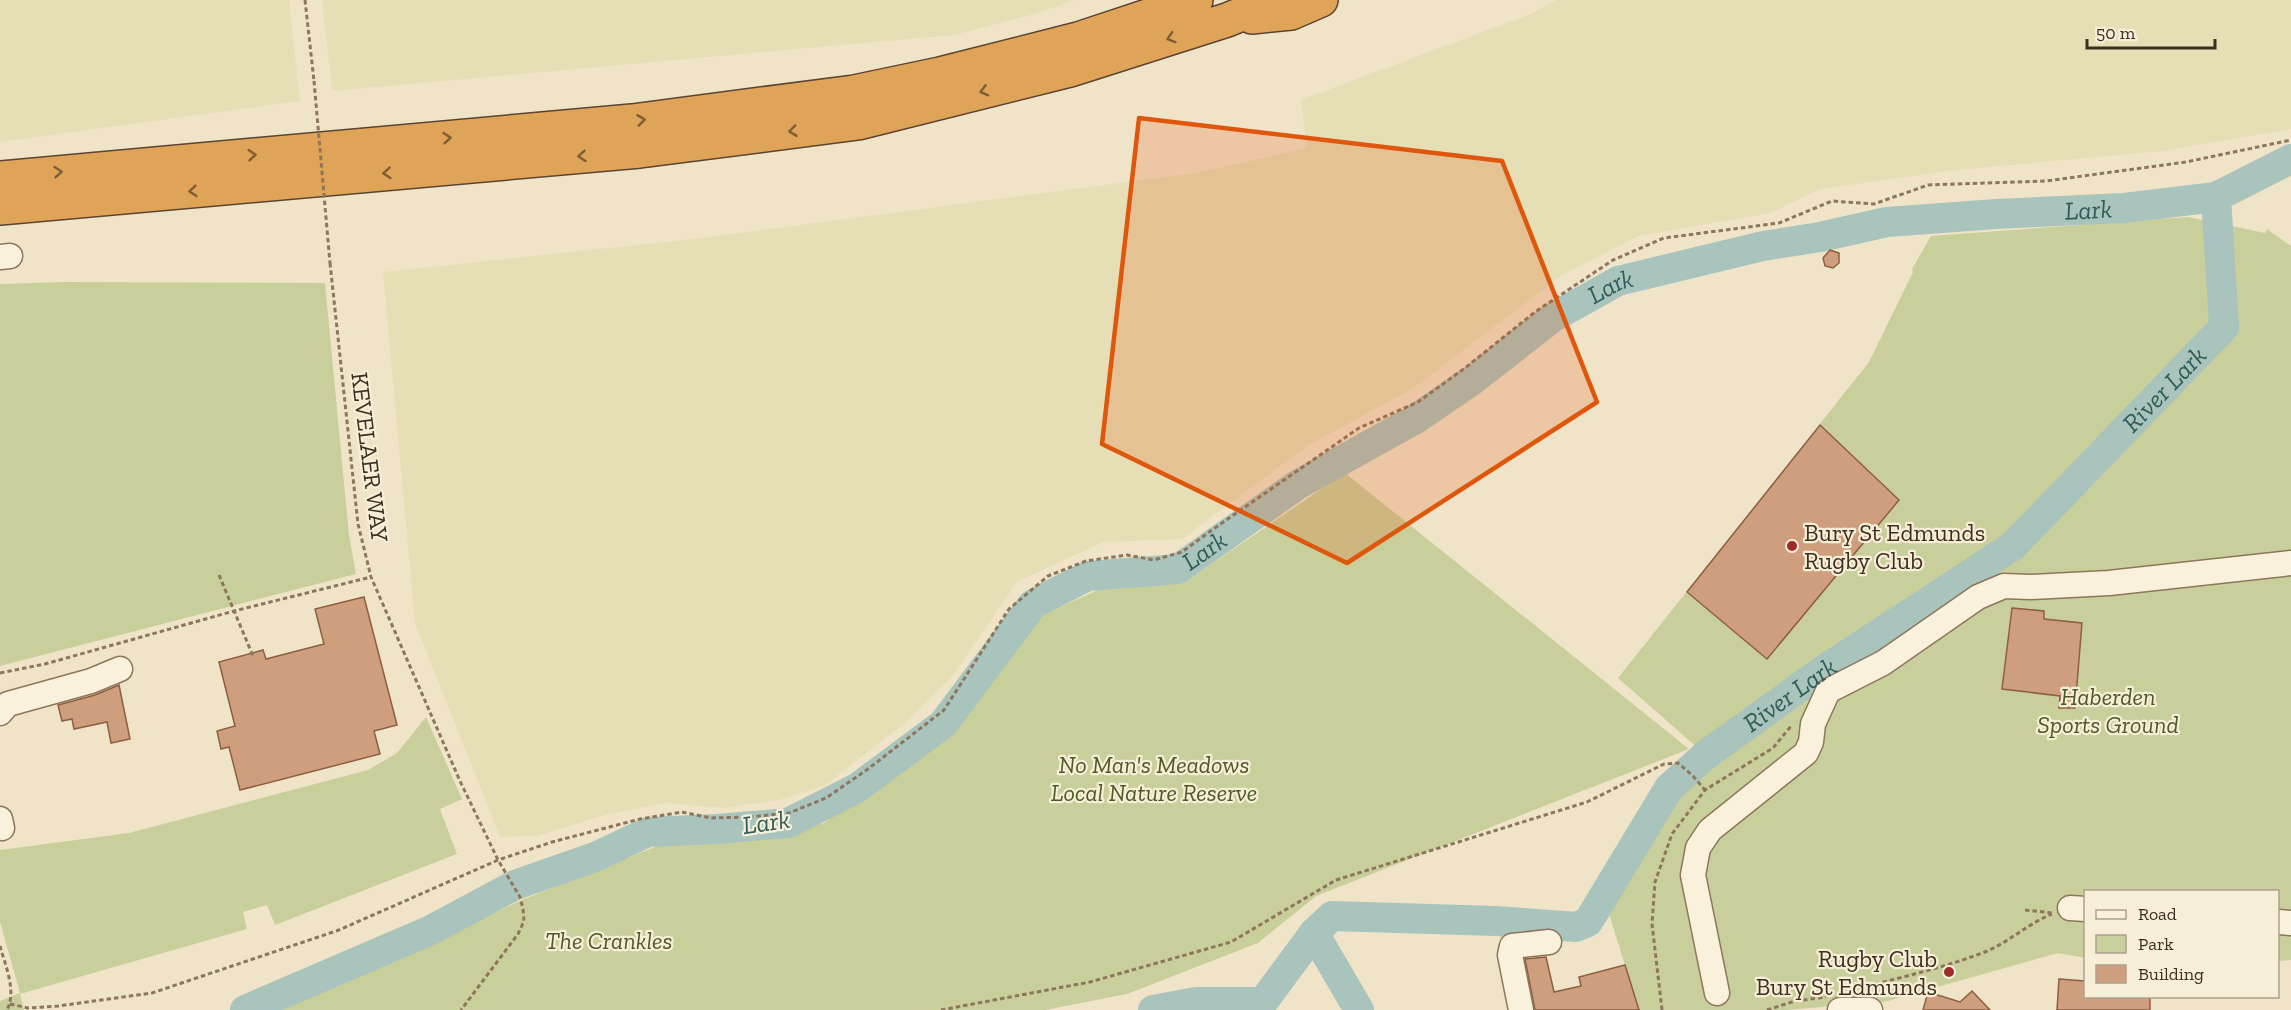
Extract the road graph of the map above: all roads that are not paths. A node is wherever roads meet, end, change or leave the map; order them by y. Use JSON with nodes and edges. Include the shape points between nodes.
{"nodes":[{"id":1,"x":1196,"y":0,"type":"edge"},
{"id":2,"x":1276,"y":0,"type":"edge"},
{"id":3,"x":1322,"y":0,"type":"edge"},
{"id":4,"x":1227,"y":20,"type":"junction"},
{"id":5,"x":0,"y":178,"type":"edge"},
{"id":6,"x":0,"y":208,"type":"edge"},
{"id":7,"x":2291,"y":562,"type":"edge"},
{"id":8,"x":120,"y":669,"type":"dead end"},
{"id":9,"x":4,"y":709,"type":"edge"},
{"id":10,"x":1549,"y":942,"type":"dead end"},
{"id":11,"x":1717,"y":993,"type":"dead end"},
{"id":12,"x":1864,"y":999,"type":"edge"},
{"id":13,"x":1833,"y":1003,"type":"edge"},
{"id":14,"x":1521,"y":1010,"type":"edge"}],
"edges":[{"from":5,"to":1,"type":"highway","one_way":true,"via":[[632,121],[854,92],[1078,39]]},
{"from":2,"to":4,"type":"highway"},
{"from":3,"to":4,"type":"highway","via":[[1291,13]]},
{"from":4,"to":6,"type":"highway","one_way":true,"via":[[1070,70],[858,123],[640,151]]},
{"from":7,"to":11,"type":"street","via":[[2109,583],[2004,586],[1978,597],[1883,663],[1828,691],[1806,753],[1710,830],[1698,848],[1693,875]]},
{"from":8,"to":9,"type":"street"},
{"from":10,"to":14,"type":"street","via":[[1512,946],[1510,956]]},
{"from":12,"to":13,"type":"street"}]}
